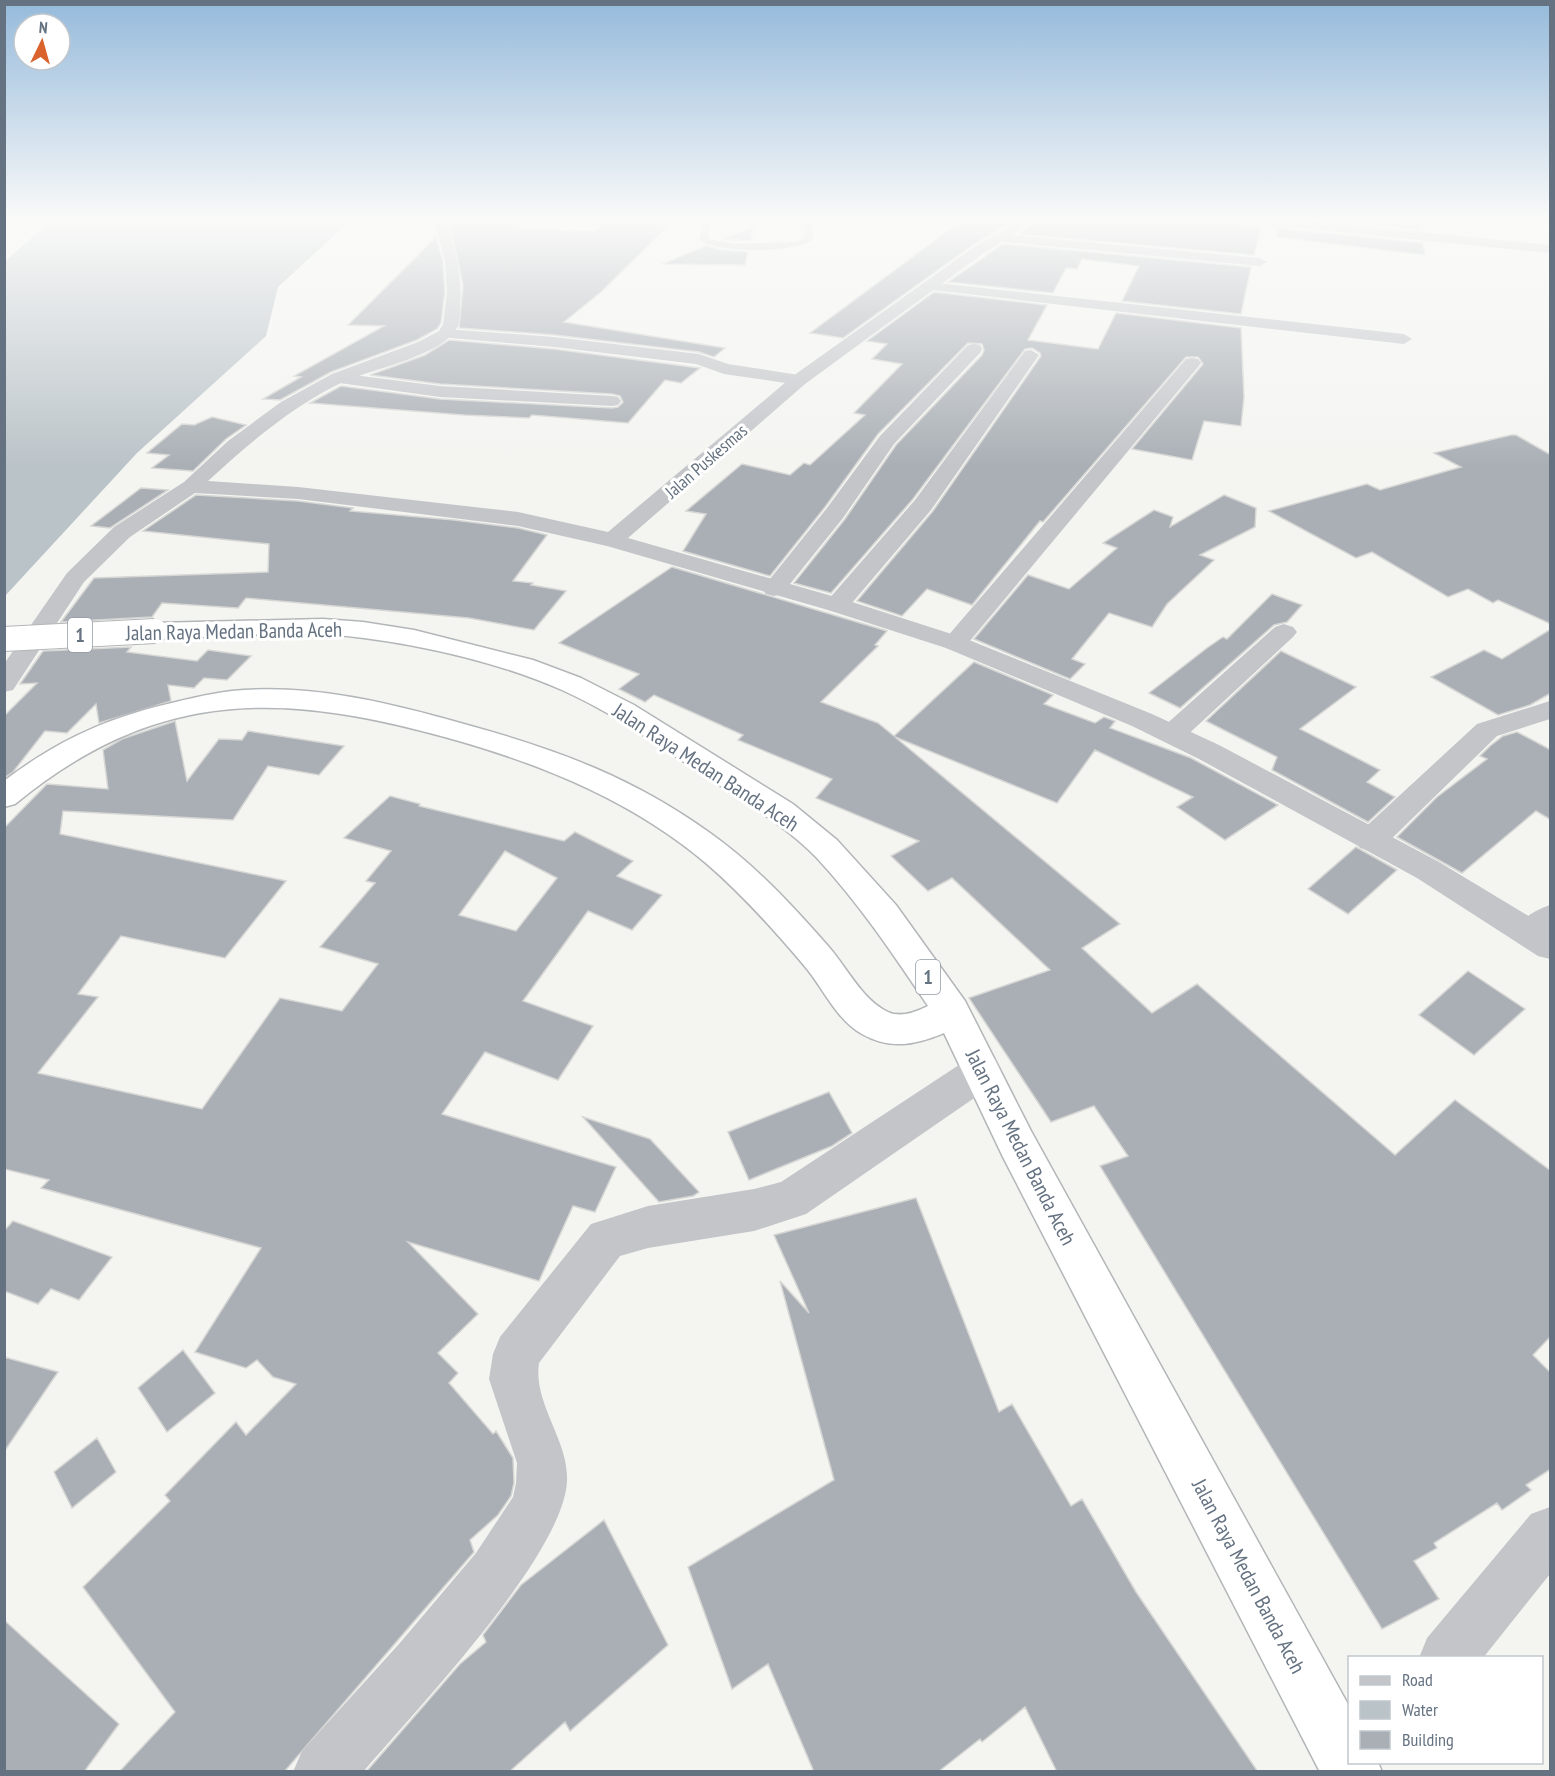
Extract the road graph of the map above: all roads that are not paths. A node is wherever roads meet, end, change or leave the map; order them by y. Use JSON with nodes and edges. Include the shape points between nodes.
{"nodes":[{"id":1,"x":453,"y":301,"type":"edge"},
{"id":2,"x":907,"y":301,"type":"edge"},
{"id":3,"x":1062,"y":301,"type":"edge"},
{"id":4,"x":445,"y":334,"type":"junction"},
{"id":5,"x":1404,"y":339,"type":"dead end"},
{"id":6,"x":974,"y":349,"type":"dead end"},
{"id":7,"x":1031,"y":355,"type":"dead end"},
{"id":8,"x":1192,"y":363,"type":"dead end"},
{"id":9,"x":338,"y":378,"type":"junction"},
{"id":10,"x":798,"y":380,"type":"junction"},
{"id":11,"x":612,"y":401,"type":"dead end"},
{"id":12,"x":191,"y":486,"type":"junction"},
{"id":13,"x":612,"y":540,"type":"junction"},
{"id":14,"x":774,"y":589,"type":"junction"},
{"id":15,"x":837,"y":605,"type":"junction"},
{"id":16,"x":1284,"y":632,"type":"dead end"},
{"id":17,"x":4,"y":639,"type":"edge"},
{"id":18,"x":955,"y":642,"type":"junction"},
{"id":19,"x":4,"y":684,"type":"edge"},
{"id":20,"x":1551,"y":710,"type":"edge"},
{"id":21,"x":1172,"y":734,"type":"junction"},
{"id":22,"x":4,"y":796,"type":"edge"},
{"id":23,"x":1371,"y":840,"type":"junction"},
{"id":24,"x":1544,"y":933,"type":"edge"},
{"id":25,"x":952,"y":1012,"type":"junction"},
{"id":26,"x":982,"y":1071,"type":"junction"},
{"id":27,"x":1551,"y":1533,"type":"edge"},
{"id":28,"x":1449,"y":1656,"type":"edge"},
{"id":29,"x":1348,"y":1756,"type":"edge"},
{"id":30,"x":324,"y":1772,"type":"edge"}],
"edges":[{"from":1,"to":4,"type":"street","via":[[451,324]]},
{"from":2,"to":10,"type":"street","name":"Jalan Puskesmas"},
{"from":3,"to":5,"type":"street"},
{"from":4,"to":9,"type":"street","via":[[417,349]]},
{"from":4,"to":10,"type":"street","via":[[699,359],[724,369]]},
{"from":6,"to":14,"type":"street","via":[[887,440]]},
{"from":7,"to":15,"type":"street","via":[[923,505]]},
{"from":8,"to":18,"type":"street"},
{"from":9,"to":11,"type":"street","via":[[439,391]]},
{"from":9,"to":12,"type":"street","via":[[250,432]]},
{"from":10,"to":13,"type":"street","name":"Jalan Puskesmas"},
{"from":12,"to":13,"type":"street","via":[[472,512]]},
{"from":12,"to":19,"type":"street","via":[[128,527],[93,558],[67,589]]},
{"from":13,"to":14,"type":"street"},
{"from":14,"to":15,"type":"street"},
{"from":15,"to":18,"type":"street"},
{"from":16,"to":21,"type":"street"},
{"from":17,"to":25,"type":"highway","name":"Jalan Raya Medan Banda Aceh","number":"1","bridge":true,"via":[[155,631],[322,627],[363,630],[471,651],[572,684],[684,747],[782,812],[826,848],[884,914]]},
{"from":18,"to":21,"type":"street"},
{"from":20,"to":23,"type":"street","via":[[1486,730]]},
{"from":21,"to":23,"type":"street"},
{"from":22,"to":25,"type":"highway","via":[[91,738],[188,707],[243,699],[285,699],[421,721],[541,756],[584,773],[699,841],[755,889],[874,1023],[900,1031]]},
{"from":23,"to":24,"type":"street"},
{"from":25,"to":26,"type":"highway","name":"Jalan Raya Medan Banda Aceh","number":"1"},
{"from":26,"to":29,"type":"highway","name":"Jalan Raya Medan Banda Aceh","number":"1","via":[[1023,1155]]},
{"from":26,"to":30,"type":"street","via":[[791,1200],[606,1239],[517,1354],[513,1379],[542,1463],[536,1506],[495,1572]]},
{"from":27,"to":28,"type":"street"}]}
